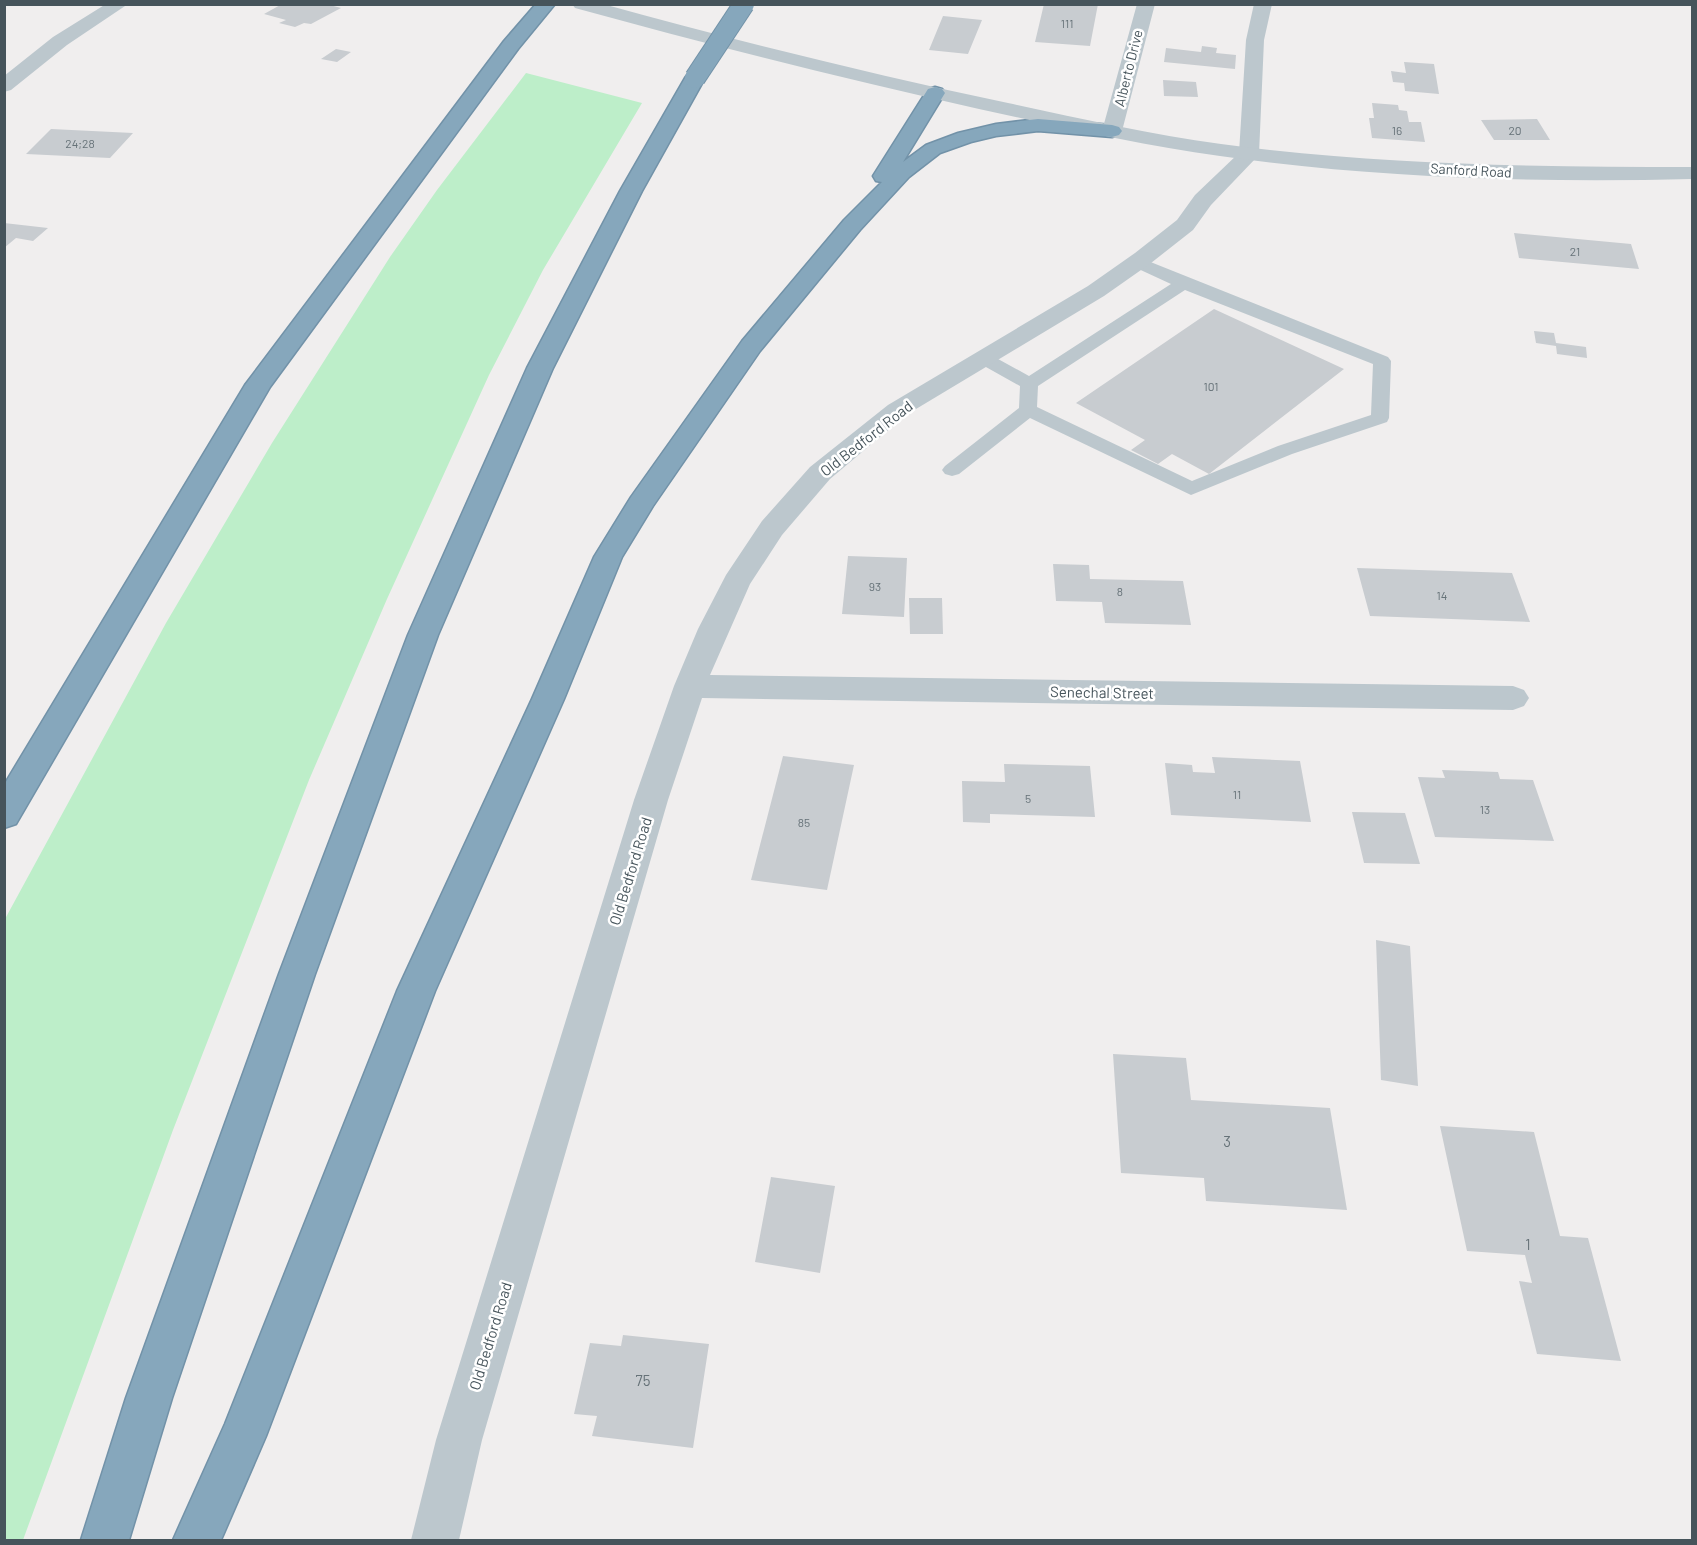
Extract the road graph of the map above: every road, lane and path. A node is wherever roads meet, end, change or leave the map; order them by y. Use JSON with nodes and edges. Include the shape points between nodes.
{"nodes":[{"id":1,"x":119,"y":4,"type":"edge"},
{"id":2,"x":546,"y":4,"type":"edge"},
{"id":3,"x":581,"y":4,"type":"edge"},
{"id":4,"x":744,"y":4,"type":"edge"},
{"id":5,"x":1146,"y":4,"type":"edge"},
{"id":6,"x":1263,"y":4,"type":"edge"},
{"id":7,"x":4,"y":86,"type":"edge"},
{"id":8,"x":935,"y":93,"type":"junction"},
{"id":9,"x":1112,"y":131,"type":"junction"},
{"id":10,"x":1249,"y":154,"type":"junction"},
{"id":11,"x":1692,"y":173,"type":"edge"},
{"id":12,"x":852,"y":225,"type":"junction"},
{"id":13,"x":1138,"y":262,"type":"junction"},
{"id":14,"x":1184,"y":283,"type":"junction"},
{"id":15,"x":983,"y":358,"type":"junction"},
{"id":16,"x":1029,"y":384,"type":"junction"},
{"id":17,"x":1028,"y":410,"type":"junction"},
{"id":18,"x":952,"y":470,"type":"dead end"},
{"id":19,"x":690,"y":686,"type":"junction"},
{"id":20,"x":1514,"y":698,"type":"dead end"},
{"id":21,"x":4,"y":815,"type":"edge"},
{"id":22,"x":105,"y":1540,"type":"edge"},
{"id":23,"x":197,"y":1540,"type":"edge"},
{"id":24,"x":435,"y":1540,"type":"edge"}],
"edges":[{"from":1,"to":7,"type":"street","via":[[60,41]]},
{"from":2,"to":21,"type":"highway","via":[[258,385]]},
{"from":3,"to":8,"type":"street"},
{"from":4,"to":22,"type":"highway","bridge":true,"via":[[695,78],[631,191],[540,368],[423,635],[297,974],[149,1398]]},
{"from":5,"to":9,"type":"street","name":"Alberto Drive"},
{"from":6,"to":10,"type":"street","via":[[1256,40]]},
{"from":8,"to":9,"type":"street"},
{"from":8,"to":12,"type":"highway"},
{"from":9,"to":10,"type":"street"},
{"from":9,"to":12,"type":"highway","via":[[1038,125],[965,137],[933,149],[902,173]]},
{"from":10,"to":11,"type":"street","name":"Sanford Road","via":[[1535,174]]},
{"from":10,"to":13,"type":"street","name":"Old Bedford Road","via":[[1203,200],[1185,225]]},
{"from":12,"to":23,"type":"highway","via":[[751,345],[640,503],[608,557],[416,991],[243,1436]]},
{"from":13,"to":14,"type":"lane"},
{"from":13,"to":15,"type":"street","name":"Old Bedford Road"},
{"from":14,"to":16,"type":"lane"},
{"from":14,"to":17,"type":"lane","via":[[1382,361],[1380,418],[1285,450],[1191,489]]},
{"from":15,"to":16,"type":"lane"},
{"from":15,"to":19,"type":"street","name":"Old Bedford Road","via":[[897,410],[820,473],[772,528],[736,582]]},
{"from":16,"to":17,"type":"lane"},
{"from":17,"to":18,"type":"lane"},
{"from":19,"to":20,"type":"street","name":"Senechal Street"},
{"from":19,"to":24,"type":"street","name":"Old Bedford Road","via":[[651,800],[476,1383]]}]}
